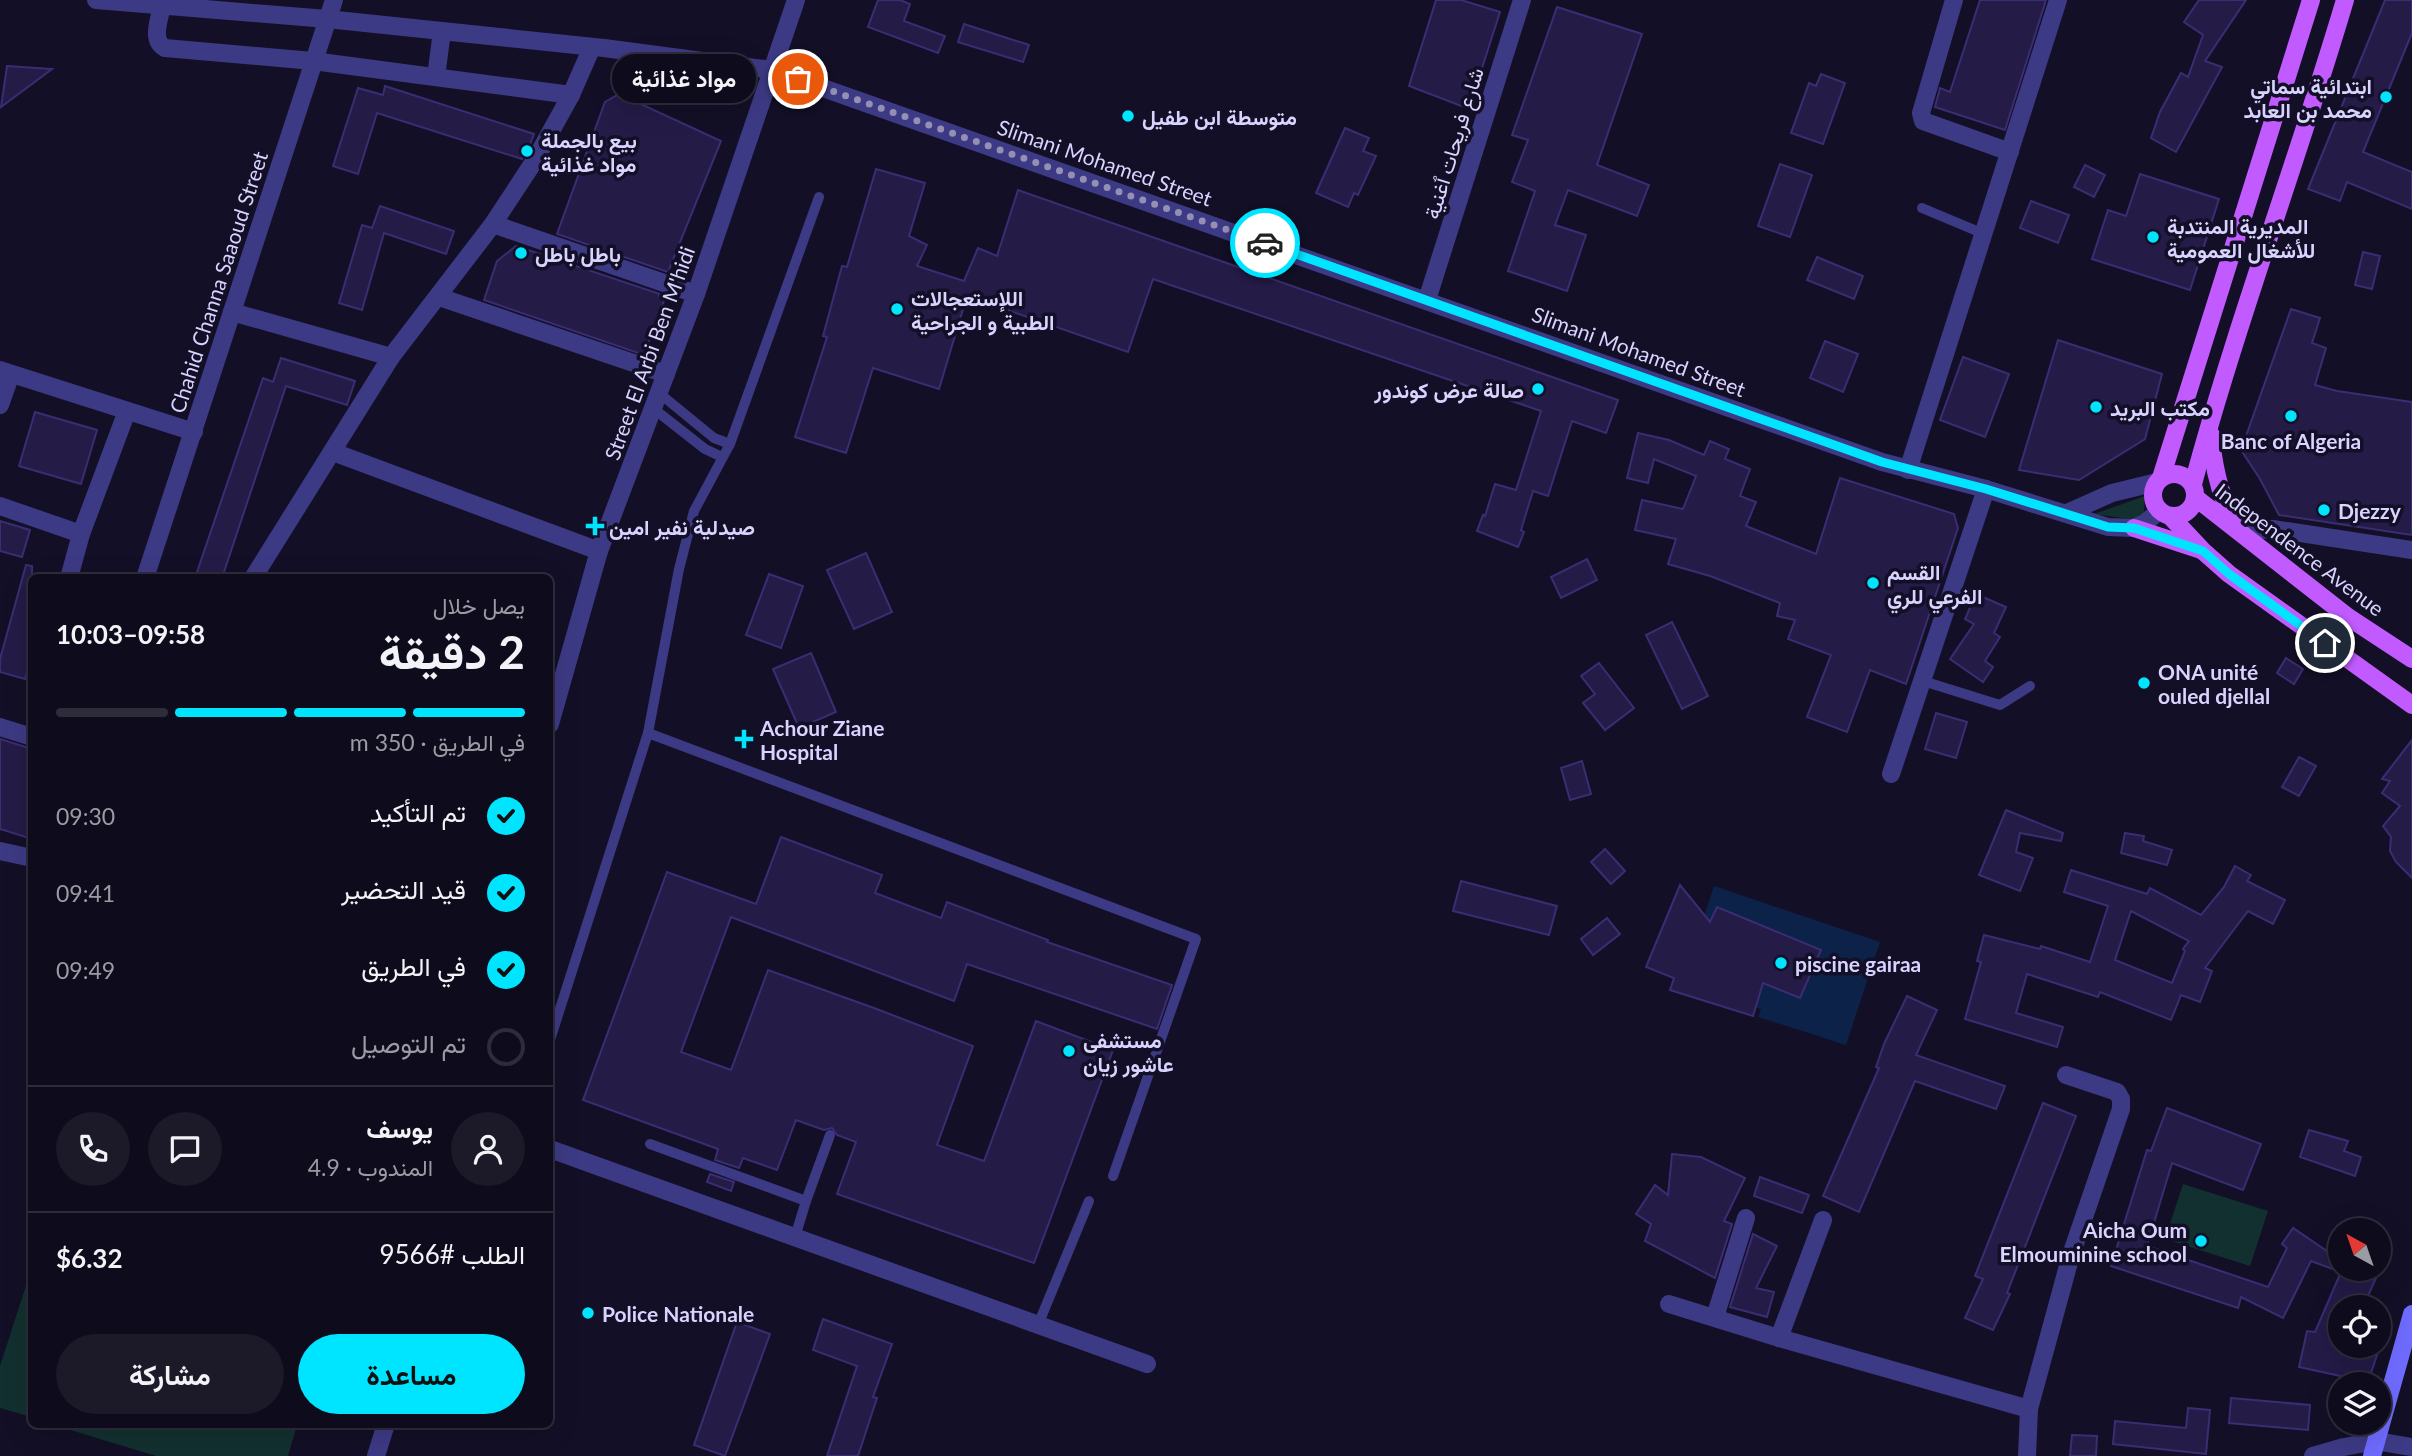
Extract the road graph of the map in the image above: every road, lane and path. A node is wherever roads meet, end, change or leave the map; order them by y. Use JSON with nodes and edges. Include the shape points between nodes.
{"nodes":[{"id":1,"x":96,"y":0,"type":"edge"},
{"id":2,"x":102,"y":0,"type":"edge"},
{"id":3,"x":334,"y":0,"type":"edge"},
{"id":4,"x":796,"y":0,"type":"edge"},
{"id":5,"x":1522,"y":0,"type":"edge"},
{"id":6,"x":1954,"y":0,"type":"edge"},
{"id":7,"x":2058,"y":0,"type":"edge"},
{"id":8,"x":2311,"y":0,"type":"edge"},
{"id":9,"x":2345,"y":0,"type":"edge"},
{"id":10,"x":162,"y":5,"type":"junction"},
{"id":11,"x":327,"y":19,"type":"junction"},
{"id":12,"x":442,"y":31,"type":"junction"},
{"id":13,"x":592,"y":47,"type":"junction"},
{"id":14,"x":313,"y":61,"type":"junction"},
{"id":15,"x":772,"y":70,"type":"junction"},
{"id":16,"x":436,"y":77,"type":"junction"},
{"id":17,"x":570,"y":95,"type":"junction"},
{"id":18,"x":2010,"y":152,"type":"junction"},
{"id":19,"x":819,"y":197,"type":"dead end"},
{"id":20,"x":1922,"y":208,"type":"dead end"},
{"id":21,"x":493,"y":224,"type":"junction"},
{"id":22,"x":1984,"y":234,"type":"junction"},
{"id":23,"x":696,"y":293,"type":"junction"},
{"id":24,"x":439,"y":298,"type":"junction"},
{"id":25,"x":1427,"y":300,"type":"junction"},
{"id":26,"x":232,"y":312,"type":"junction"},
{"id":27,"x":391,"y":357,"type":"junction"},
{"id":28,"x":5,"y":372,"type":"edge"},
{"id":29,"x":666,"y":374,"type":"junction"},
{"id":30,"x":657,"y":401,"type":"junction"},
{"id":31,"x":0,"y":405,"type":"edge"},
{"id":32,"x":127,"y":411,"type":"junction"},
{"id":33,"x":2211,"y":414,"type":"junction"},
{"id":34,"x":194,"y":432,"type":"junction"},
{"id":35,"x":730,"y":443,"type":"junction"},
{"id":36,"x":333,"y":452,"type":"junction"},
{"id":37,"x":722,"y":457,"type":"junction"},
{"id":38,"x":1908,"y":470,"type":"junction"},
{"id":39,"x":2159,"y":480,"type":"junction"},
{"id":40,"x":1986,"y":489,"type":"junction"},
{"id":41,"x":2194,"y":491,"type":"junction"},
{"id":42,"x":0,"y":506,"type":"edge"},
{"id":43,"x":2067,"y":513,"type":"junction"},
{"id":44,"x":2165,"y":514,"type":"junction"},
{"id":45,"x":2134,"y":528,"type":"junction"},
{"id":46,"x":2239,"y":531,"type":"junction"},
{"id":47,"x":80,"y":534,"type":"junction"},
{"id":48,"x":2412,"y":550,"type":"edge"},
{"id":49,"x":599,"y":551,"type":"junction"},
{"id":50,"x":2203,"y":551,"type":"junction"},
{"id":51,"x":70,"y":574,"type":"edge"},
{"id":52,"x":146,"y":574,"type":"edge"},
{"id":53,"x":256,"y":574,"type":"edge"},
{"id":54,"x":2412,"y":659,"type":"edge"},
{"id":55,"x":1923,"y":681,"type":"junction"},
{"id":56,"x":2030,"y":686,"type":"dead end"},
{"id":57,"x":2412,"y":705,"type":"edge"},
{"id":58,"x":553,"y":713,"type":"edge"},
{"id":59,"x":0,"y":727,"type":"edge"},
{"id":60,"x":648,"y":733,"type":"junction"},
{"id":61,"x":28,"y":736,"type":"edge"},
{"id":62,"x":1891,"y":774,"type":"dead end"},
{"id":63,"x":0,"y":851,"type":"edge"},
{"id":64,"x":28,"y":857,"type":"edge"},
{"id":65,"x":553,"y":1031,"type":"edge"},
{"id":66,"x":2066,"y":1075,"type":"dead end"},
{"id":67,"x":830,"y":1135,"type":"dead end"},
{"id":68,"x":650,"y":1144,"type":"dead end"},
{"id":69,"x":553,"y":1150,"type":"edge"},
{"id":70,"x":1113,"y":1176,"type":"dead end"},
{"id":71,"x":806,"y":1201,"type":"junction"},
{"id":72,"x":1089,"y":1201,"type":"dead end"},
{"id":73,"x":1746,"y":1218,"type":"dead end"},
{"id":74,"x":1823,"y":1220,"type":"dead end"},
{"id":75,"x":794,"y":1237,"type":"junction"},
{"id":76,"x":1669,"y":1304,"type":"dead end"},
{"id":77,"x":2412,"y":1314,"type":"edge"},
{"id":78,"x":1715,"y":1317,"type":"junction"},
{"id":79,"x":1038,"y":1325,"type":"junction"},
{"id":80,"x":1779,"y":1339,"type":"junction"},
{"id":81,"x":1147,"y":1364,"type":"dead end"},
{"id":82,"x":2029,"y":1409,"type":"junction"},
{"id":83,"x":385,"y":1428,"type":"edge"},
{"id":84,"x":2412,"y":1447,"type":"edge"},
{"id":85,"x":2374,"y":1449,"type":"edge"},
{"id":86,"x":378,"y":1454,"type":"edge"},
{"id":87,"x":2027,"y":1456,"type":"edge"},
{"id":88,"x":2314,"y":1456,"type":"edge"}],
"edges":[{"from":1,"to":2,"type":"street","name":"Slimani Mohamed Street"},
{"from":2,"to":10,"type":"street","name":"Slimani Mohamed Street"},
{"from":3,"to":11,"type":"street","name":"Chahid Channa Saaoud Street"},
{"from":4,"to":15,"type":"street","name":"Street El Arbi Ben M'hidi"},
{"from":5,"to":25,"type":"street","name":"شارع فريحات ٱغنية"},
{"from":6,"to":18,"type":"street","via":[[1921,113],[1923,121]]},
{"from":7,"to":18,"type":"street"},
{"from":8,"to":39,"type":"main road"},
{"from":9,"to":33,"type":"main road","name":"Independence Avenue"},
{"from":10,"to":11,"type":"street","name":"Slimani Mohamed Street"},
{"from":10,"to":14,"type":"street","via":[[156,38],[165,48]]},
{"from":11,"to":12,"type":"street","name":"Slimani Mohamed Street"},
{"from":11,"to":14,"type":"street","name":"Chahid Channa Saaoud Street"},
{"from":12,"to":13,"type":"street","name":"Slimani Mohamed Street"},
{"from":12,"to":16,"type":"street"},
{"from":13,"to":15,"type":"street","name":"Slimani Mohamed Street"},
{"from":13,"to":17,"type":"street"},
{"from":14,"to":16,"type":"street"},
{"from":14,"to":26,"type":"street","name":"Chahid Channa Saaoud Street"},
{"from":15,"to":23,"type":"street","name":"Street El Arbi Ben M'hidi"},
{"from":15,"to":25,"type":"street","name":"Slimani Mohamed Street"},
{"from":16,"to":17,"type":"street"},
{"from":17,"to":21,"type":"street"},
{"from":18,"to":22,"type":"street"},
{"from":19,"to":35,"type":"lane"},
{"from":20,"to":22,"type":"lane"},
{"from":21,"to":23,"type":"street"},
{"from":21,"to":24,"type":"street"},
{"from":22,"to":38,"type":"street"},
{"from":23,"to":29,"type":"street","name":"Street El Arbi Ben M'hidi"},
{"from":24,"to":27,"type":"street"},
{"from":24,"to":29,"type":"street"},
{"from":25,"to":38,"type":"street","name":"Slimani Mohamed Street"},
{"from":26,"to":27,"type":"street"},
{"from":26,"to":34,"type":"street","name":"Chahid Channa Saaoud Street"},
{"from":27,"to":36,"type":"street"},
{"from":28,"to":31,"type":"street"},
{"from":28,"to":32,"type":"street"},
{"from":29,"to":30,"type":"street","name":"Street El Arbi Ben M'hidi"},
{"from":30,"to":35,"type":"lane","via":[[714,438]]},
{"from":30,"to":37,"type":"lane","via":[[705,449]]},
{"from":30,"to":49,"type":"street","name":"Street El Arbi Ben M'hidi"},
{"from":32,"to":34,"type":"street"},
{"from":32,"to":47,"type":"street"},
{"from":33,"to":41,"type":"main road","name":"Independence Avenue"},
{"from":33,"to":46,"type":"main road","via":[[2216,475]]},
{"from":34,"to":52,"type":"street","name":"Chahid Channa Saaoud Street"},
{"from":35,"to":37,"type":"lane"},
{"from":36,"to":49,"type":"street"},
{"from":36,"to":53,"type":"street"},
{"from":37,"to":60,"type":"lane","via":[[694,511]]},
{"from":38,"to":40,"type":"street","name":"Slimani Mohamed Street"},
{"from":39,"to":41,"type":"main road","via":[[2182,475]]},
{"from":39,"to":43,"type":"street"},
{"from":39,"to":44,"type":"main road","via":[[2153,496]]},
{"from":40,"to":43,"type":"street","name":"Slimani Mohamed Street"},
{"from":40,"to":55,"type":"street"},
{"from":41,"to":44,"type":"main road","via":[[2185,514]]},
{"from":41,"to":46,"type":"main road","name":"Independence Avenue"},
{"from":42,"to":47,"type":"street"},
{"from":43,"to":45,"type":"street","name":"Slimani Mohamed Street","via":[[2108,527]]},
{"from":44,"to":45,"type":"street"},
{"from":44,"to":50,"type":"main road"},
{"from":45,"to":50,"type":"main road"},
{"from":46,"to":48,"type":"street","via":[[2273,530]]},
{"from":46,"to":54,"type":"main road","name":"Independence Avenue","via":[[2348,617]]},
{"from":47,"to":51,"type":"street"},
{"from":49,"to":58,"type":"street","name":"Street El Arbi Ben M'hidi"},
{"from":50,"to":57,"type":"main road","via":[[2259,597]]},
{"from":55,"to":56,"type":"lane","via":[[2000,705]]},
{"from":55,"to":62,"type":"street"},
{"from":59,"to":61,"type":"street"},
{"from":60,"to":65,"type":"lane"},
{"from":60,"to":70,"type":"lane","via":[[1196,939]]},
{"from":63,"to":64,"type":"street"},
{"from":66,"to":82,"type":"street","via":[[2117,1092],[2121,1109],[2071,1255]]},
{"from":67,"to":71,"type":"lane"},
{"from":68,"to":71,"type":"lane"},
{"from":69,"to":75,"type":"street"},
{"from":71,"to":75,"type":"lane"},
{"from":72,"to":79,"type":"lane"},
{"from":73,"to":78,"type":"street"},
{"from":74,"to":80,"type":"street"},
{"from":75,"to":79,"type":"street"},
{"from":76,"to":78,"type":"street"},
{"from":77,"to":85,"type":"main road"},
{"from":78,"to":80,"type":"street"},
{"from":79,"to":81,"type":"street"},
{"from":80,"to":82,"type":"street"},
{"from":82,"to":87,"type":"street"},
{"from":83,"to":86,"type":"street"},
{"from":84,"to":85,"type":"street"},
{"from":85,"to":88,"type":"street","via":[[2344,1447]]}]}
